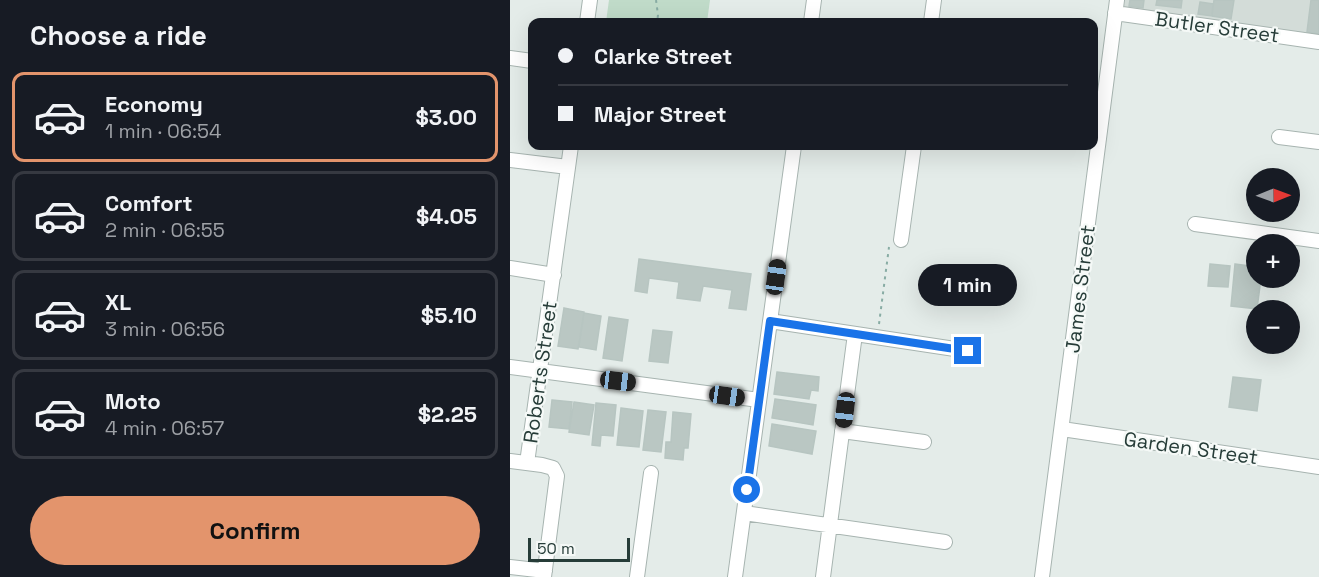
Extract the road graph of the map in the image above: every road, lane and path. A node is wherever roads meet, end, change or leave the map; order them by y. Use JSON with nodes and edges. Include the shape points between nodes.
{"nodes":[{"id":1,"x":590,"y":0,"type":"edge"},
{"id":2,"x":656,"y":0,"type":"edge"},
{"id":3,"x":814,"y":0,"type":"edge"},
{"id":4,"x":934,"y":0,"type":"edge"},
{"id":5,"x":1116,"y":6,"type":"edge"},
{"id":6,"x":588,"y":18,"type":"edge"},
{"id":7,"x":657,"y":18,"type":"edge"},
{"id":8,"x":812,"y":18,"type":"edge"},
{"id":9,"x":932,"y":18,"type":"edge"},
{"id":10,"x":1319,"y":42,"type":"edge"},
{"id":11,"x":510,"y":58,"type":"edge"},
{"id":12,"x":528,"y":60,"type":"edge"},
{"id":13,"x":1279,"y":137,"type":"dead end"},
{"id":14,"x":1319,"y":142,"type":"edge"},
{"id":15,"x":1098,"y":147,"type":"edge"},
{"id":16,"x":570,"y":150,"type":"edge"},
{"id":17,"x":793,"y":150,"type":"edge"},
{"id":18,"x":913,"y":150,"type":"edge"},
{"id":19,"x":1098,"y":150,"type":"edge"},
{"id":20,"x":510,"y":160,"type":"edge"},
{"id":21,"x":568,"y":167,"type":"junction"},
{"id":22,"x":1195,"y":224,"type":"dead end"},
{"id":23,"x":896,"y":240,"type":"joint"},
{"id":24,"x":1319,"y":241,"type":"edge"},
{"id":25,"x":510,"y":268,"type":"edge"},
{"id":26,"x":554,"y":274,"type":"junction"},
{"id":27,"x":770,"y":321,"type":"junction"},
{"id":28,"x":879,"y":324,"type":"dead end"},
{"id":29,"x":855,"y":334,"type":"junction"},
{"id":30,"x":968,"y":351,"type":"dead end"},
{"id":31,"x":510,"y":367,"type":"edge"},
{"id":32,"x":540,"y":371,"type":"junction"},
{"id":33,"x":759,"y":400,"type":"junction"},
{"id":34,"x":1062,"y":429,"type":"junction"},
{"id":35,"x":842,"y":431,"type":"junction"},
{"id":36,"x":924,"y":442,"type":"dead end"},
{"id":37,"x":510,"y":461,"type":"edge"},
{"id":38,"x":527,"y":463,"type":"junction"},
{"id":39,"x":1319,"y":467,"type":"edge"},
{"id":40,"x":651,"y":473,"type":"dead end"},
{"id":41,"x":744,"y":513,"type":"junction"},
{"id":42,"x":829,"y":525,"type":"junction"},
{"id":43,"x":945,"y":542,"type":"dead end"},
{"id":44,"x":510,"y":567,"type":"edge"},
{"id":45,"x":544,"y":574,"type":"edge"},
{"id":46,"x":637,"y":577,"type":"edge"},
{"id":47,"x":735,"y":577,"type":"edge"},
{"id":48,"x":823,"y":577,"type":"edge"},
{"id":49,"x":1042,"y":577,"type":"edge"}],
"edges":[{"from":1,"to":6,"type":"street"},
{"from":2,"to":7,"type":"path"},
{"from":3,"to":8,"type":"street"},
{"from":4,"to":9,"type":"street"},
{"from":5,"to":10,"type":"street","name":"Butler Street"},
{"from":5,"to":15,"type":"street","name":"James Street"},
{"from":11,"to":12,"type":"street"},
{"from":13,"to":14,"type":"street"},
{"from":16,"to":21,"type":"street","name":"Roberts Street"},
{"from":17,"to":27,"type":"street"},
{"from":18,"to":23,"type":"street"},
{"from":19,"to":34,"type":"street","name":"James Street"},
{"from":20,"to":21,"type":"street"},
{"from":21,"to":26,"type":"street","name":"Roberts Street"},
{"from":22,"to":24,"type":"street"},
{"from":23,"to":28,"type":"path"},
{"from":25,"to":26,"type":"street"},
{"from":26,"to":32,"type":"street","name":"Roberts Street"},
{"from":27,"to":29,"type":"street"},
{"from":27,"to":33,"type":"street"},
{"from":29,"to":30,"type":"street"},
{"from":29,"to":35,"type":"street"},
{"from":31,"to":32,"type":"street"},
{"from":32,"to":33,"type":"street"},
{"from":32,"to":38,"type":"street","name":"Roberts Street"},
{"from":33,"to":41,"type":"street"},
{"from":34,"to":39,"type":"street","name":"Garden Street"},
{"from":34,"to":49,"type":"street","name":"James Street"},
{"from":35,"to":36,"type":"street"},
{"from":35,"to":42,"type":"street"},
{"from":37,"to":38,"type":"street"},
{"from":38,"to":45,"type":"street","name":"Roberts Street","via":[[553,468],[557,476]]},
{"from":40,"to":46,"type":"street"},
{"from":41,"to":42,"type":"street"},
{"from":41,"to":47,"type":"street"},
{"from":42,"to":43,"type":"street"},
{"from":42,"to":48,"type":"street"},
{"from":44,"to":45,"type":"street"}]}
